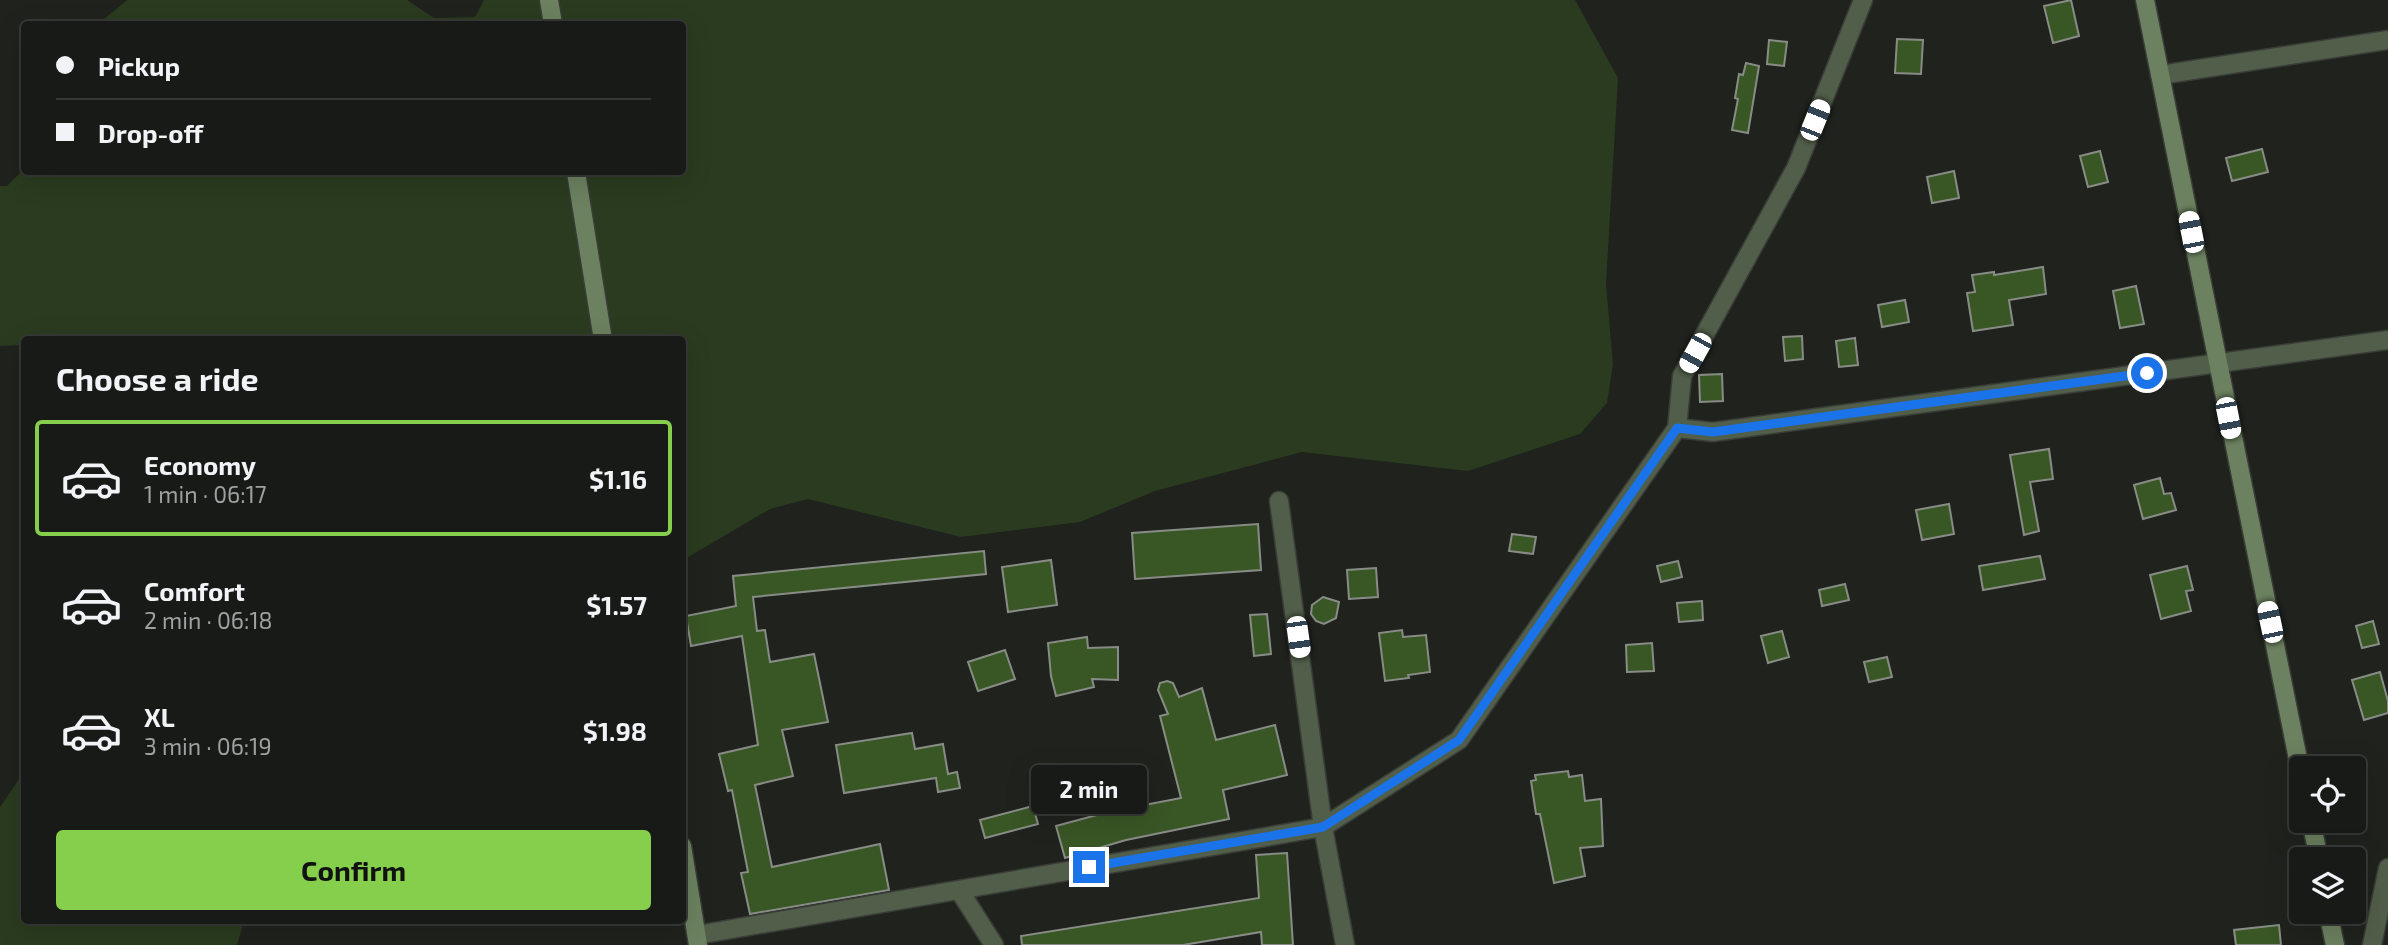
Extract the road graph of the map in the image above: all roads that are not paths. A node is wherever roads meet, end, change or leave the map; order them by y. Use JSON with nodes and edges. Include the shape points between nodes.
{"nodes":[{"id":1,"x":549,"y":0,"type":"edge"},
{"id":2,"x":1863,"y":0,"type":"edge"},
{"id":3,"x":2145,"y":0,"type":"edge"},
{"id":4,"x":552,"y":21,"type":"edge"},
{"id":5,"x":2388,"y":40,"type":"edge"},
{"id":6,"x":2160,"y":75,"type":"junction"},
{"id":7,"x":576,"y":175,"type":"edge"},
{"id":8,"x":602,"y":336,"type":"edge"},
{"id":9,"x":2388,"y":340,"type":"edge"},
{"id":10,"x":2217,"y":363,"type":"junction"},
{"id":11,"x":1677,"y":428,"type":"junction"},
{"id":12,"x":1279,"y":501,"type":"dead end"},
{"id":13,"x":2297,"y":756,"type":"edge"},
{"id":14,"x":1323,"y":827,"type":"junction"},
{"id":15,"x":2388,"y":868,"type":"edge"},
{"id":16,"x":686,"y":871,"type":"edge"},
{"id":17,"x":959,"y":890,"type":"junction"},
{"id":18,"x":2331,"y":924,"type":"edge"},
{"id":19,"x":697,"y":940,"type":"edge"},
{"id":20,"x":994,"y":945,"type":"edge"},
{"id":21,"x":1345,"y":945,"type":"edge"},
{"id":22,"x":2335,"y":945,"type":"edge"},
{"id":23,"x":2372,"y":945,"type":"edge"}],
"edges":[{"from":1,"to":4,"type":"street"},
{"from":2,"to":11,"type":"street","via":[[1797,167],[1682,376]]},
{"from":3,"to":6,"type":"street"},
{"from":5,"to":6,"type":"street"},
{"from":6,"to":10,"type":"street"},
{"from":7,"to":8,"type":"street"},
{"from":9,"to":10,"type":"street"},
{"from":10,"to":11,"type":"street","via":[[1713,432]]},
{"from":10,"to":13,"type":"street"},
{"from":11,"to":14,"type":"street","via":[[1459,740]]},
{"from":12,"to":14,"type":"street"},
{"from":14,"to":17,"type":"street"},
{"from":14,"to":21,"type":"street"},
{"from":15,"to":23,"type":"street"},
{"from":16,"to":19,"type":"street"},
{"from":17,"to":19,"type":"street"},
{"from":17,"to":20,"type":"street"},
{"from":18,"to":22,"type":"street"}]}
